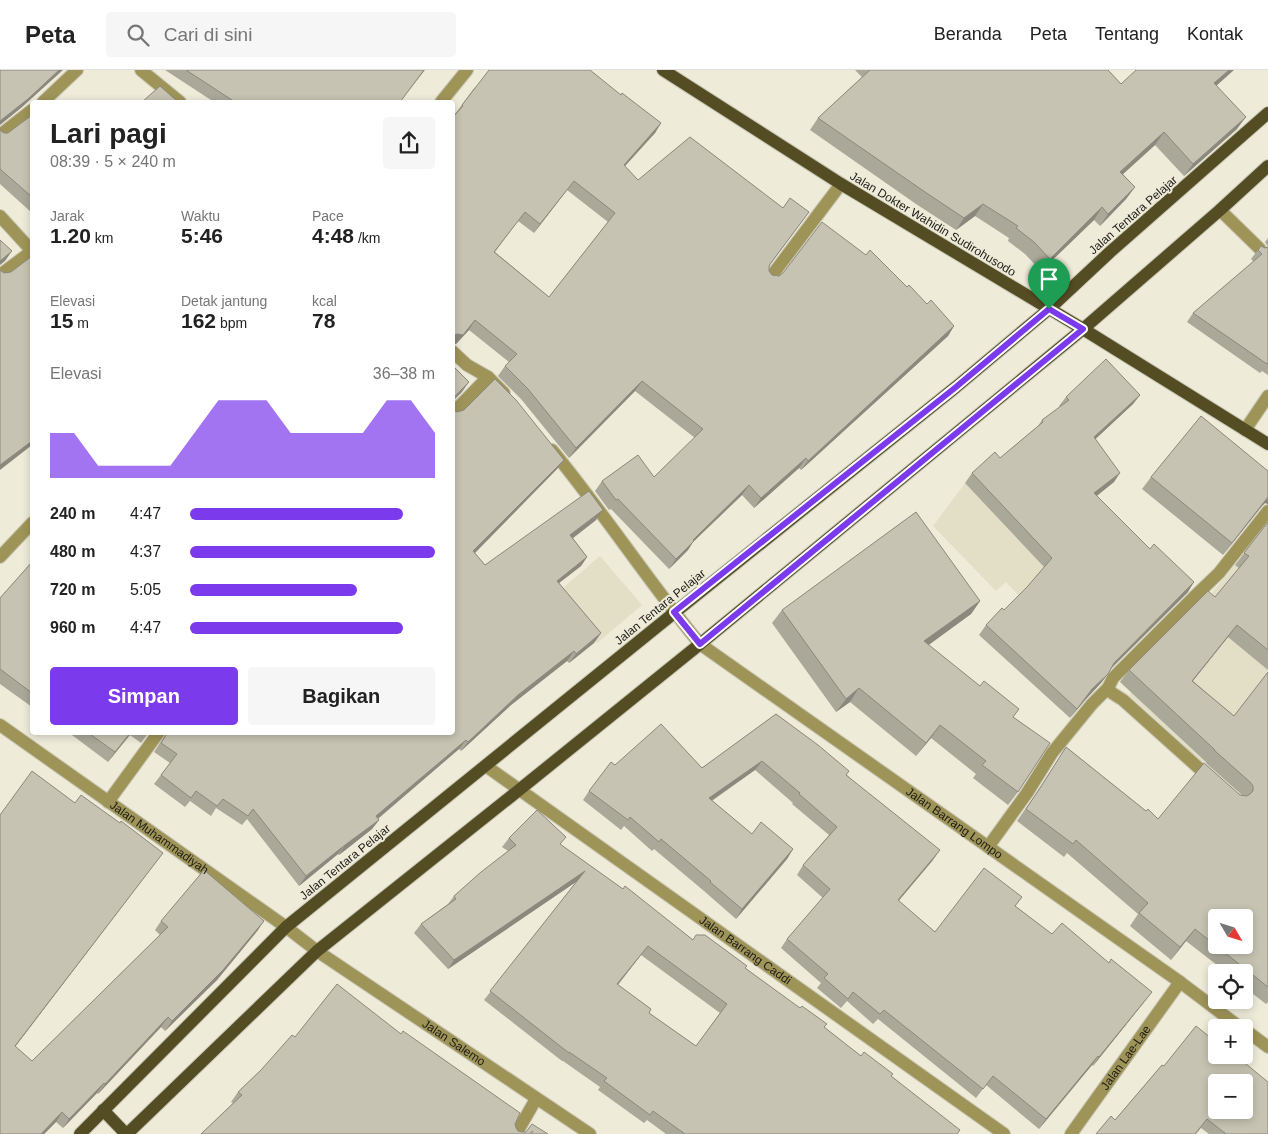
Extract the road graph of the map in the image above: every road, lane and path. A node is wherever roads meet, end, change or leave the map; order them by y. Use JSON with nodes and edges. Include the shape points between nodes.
{"nodes":[{"id":1,"x":78,"y":70,"type":"edge"},
{"id":2,"x":141,"y":70,"type":"edge"},
{"id":3,"x":467,"y":70,"type":"edge"},
{"id":4,"x":663,"y":70,"type":"edge"},
{"id":5,"x":45,"y":100,"type":"edge"},
{"id":6,"x":178,"y":100,"type":"edge"},
{"id":7,"x":443,"y":100,"type":"edge"},
{"id":8,"x":30,"y":112,"type":"edge"},
{"id":9,"x":1268,"y":113,"type":"edge"},
{"id":10,"x":0,"y":135,"type":"edge"},
{"id":11,"x":1268,"y":166,"type":"edge"},
{"id":12,"x":841,"y":184,"type":"junction"},
{"id":13,"x":1220,"y":210,"type":"junction"},
{"id":14,"x":0,"y":216,"type":"edge"},
{"id":15,"x":1260,"y":248,"type":"edge"},
{"id":16,"x":30,"y":249,"type":"edge"},
{"id":17,"x":30,"y":252,"type":"edge"},
{"id":18,"x":0,"y":275,"type":"edge"},
{"id":19,"x":770,"y":278,"type":"edge"},
{"id":20,"x":1049,"y":309,"type":"junction"},
{"id":21,"x":1083,"y":329,"type":"junction"},
{"id":22,"x":455,"y":354,"type":"edge"},
{"id":23,"x":488,"y":377,"type":"junction"},
{"id":24,"x":1268,"y":396,"type":"edge"},
{"id":25,"x":516,"y":404,"type":"edge"},
{"id":26,"x":455,"y":411,"type":"edge"},
{"id":27,"x":1245,"y":430,"type":"junction"},
{"id":28,"x":546,"y":443,"type":"edge"},
{"id":29,"x":1268,"y":444,"type":"edge"},
{"id":30,"x":1268,"y":511,"type":"edge"},
{"id":31,"x":30,"y":525,"type":"edge"},
{"id":32,"x":0,"y":557,"type":"edge"},
{"id":33,"x":674,"y":612,"type":"junction"},
{"id":34,"x":700,"y":644,"type":"junction"},
{"id":35,"x":1108,"y":688,"type":"junction"},
{"id":36,"x":1,"y":728,"type":"edge"},
{"id":37,"x":157,"y":735,"type":"edge"},
{"id":38,"x":486,"y":766,"type":"junction"},
{"id":39,"x":1222,"y":788,"type":"edge"},
{"id":40,"x":519,"y":790,"type":"junction"},
{"id":41,"x":108,"y":802,"type":"junction"},
{"id":42,"x":988,"y":847,"type":"junction"},
{"id":43,"x":286,"y":927,"type":"junction"},
{"id":44,"x":316,"y":951,"type":"junction"},
{"id":45,"x":1180,"y":982,"type":"junction"},
{"id":46,"x":1231,"y":1019,"type":"edge"},
{"id":47,"x":1253,"y":1036,"type":"edge"},
{"id":48,"x":1268,"y":1047,"type":"edge"},
{"id":49,"x":536,"y":1099,"type":"junction"},
{"id":50,"x":103,"y":1110,"type":"junction"},
{"id":51,"x":80,"y":1134,"type":"edge"},
{"id":52,"x":126,"y":1134,"type":"edge"},
{"id":53,"x":516,"y":1134,"type":"edge"},
{"id":54,"x":590,"y":1134,"type":"edge"},
{"id":55,"x":1004,"y":1134,"type":"edge"},
{"id":56,"x":1071,"y":1134,"type":"edge"}],
"edges":[{"from":1,"to":5,"type":"street"},
{"from":2,"to":6,"type":"street"},
{"from":3,"to":7,"type":"street"},
{"from":4,"to":12,"type":"main road","name":"Jalan Dokter Wahidin Sudirohusodo"},
{"from":8,"to":10,"type":"street"},
{"from":9,"to":20,"type":"main road","name":"Jalan Tentara Pelajar"},
{"from":11,"to":13,"type":"main road"},
{"from":12,"to":19,"type":"street"},
{"from":12,"to":20,"type":"main road","name":"Jalan Dokter Wahidin Sudirohusodo"},
{"from":13,"to":15,"type":"street"},
{"from":13,"to":21,"type":"main road"},
{"from":14,"to":16,"type":"street"},
{"from":17,"to":18,"type":"street"},
{"from":20,"to":21,"type":"main road","name":"Jalan Dokter Wahidin Sudirohusodo"},
{"from":20,"to":33,"type":"main road","name":"Jalan Tentara Pelajar"},
{"from":21,"to":27,"type":"main road","name":"Jalan Dokter Wahidin Sudirohusodo"},
{"from":21,"to":34,"type":"main road"},
{"from":22,"to":23,"type":"street"},
{"from":23,"to":25,"type":"street"},
{"from":23,"to":26,"type":"street"},
{"from":24,"to":27,"type":"street"},
{"from":27,"to":29,"type":"main road","name":"Jalan Dokter Wahidin Sudirohusodo"},
{"from":28,"to":33,"type":"street","name":"Jalan Barrang Lompo","via":[[584,489]]},
{"from":30,"to":35,"type":"street","via":[[1219,573],[1113,678]]},
{"from":31,"to":32,"type":"street"},
{"from":33,"to":34,"type":"street","name":"Jalan Barrang Lompo"},
{"from":33,"to":38,"type":"main road","name":"Jalan Tentara Pelajar"},
{"from":34,"to":40,"type":"main road"},
{"from":34,"to":42,"type":"street","name":"Jalan Barrang Lompo"},
{"from":35,"to":39,"type":"street"},
{"from":35,"to":42,"type":"street","via":[[1052,753]]},
{"from":36,"to":41,"type":"street","name":"Jalan Muhammadiyah"},
{"from":37,"to":41,"type":"street"},
{"from":38,"to":40,"type":"street","name":"Jalan Barrang Caddi"},
{"from":38,"to":43,"type":"main road","name":"Jalan Tentara Pelajar"},
{"from":40,"to":44,"type":"main road"},
{"from":40,"to":55,"type":"street","name":"Jalan Barrang Caddi"},
{"from":41,"to":43,"type":"street","name":"Jalan Muhammadiyah"},
{"from":42,"to":45,"type":"street","name":"Jalan Barrang Lompo"},
{"from":43,"to":44,"type":"street","name":"Jalan Muhammadiyah"},
{"from":43,"to":50,"type":"main road","name":"Jalan Tentara Pelajar"},
{"from":44,"to":49,"type":"street","name":"Jalan Salemo"},
{"from":44,"to":52,"type":"main road"},
{"from":45,"to":46,"type":"street","name":"Jalan Barrang Lompo"},
{"from":45,"to":56,"type":"street","name":"Jalan Lae-Lae"},
{"from":47,"to":48,"type":"street","name":"Jalan Barrang Lompo"},
{"from":49,"to":53,"type":"street"},
{"from":49,"to":54,"type":"street","name":"Jalan Salemo"},
{"from":50,"to":51,"type":"main road","name":"Jalan Tentara Pelajar"},
{"from":50,"to":52,"type":"main road"}]}
